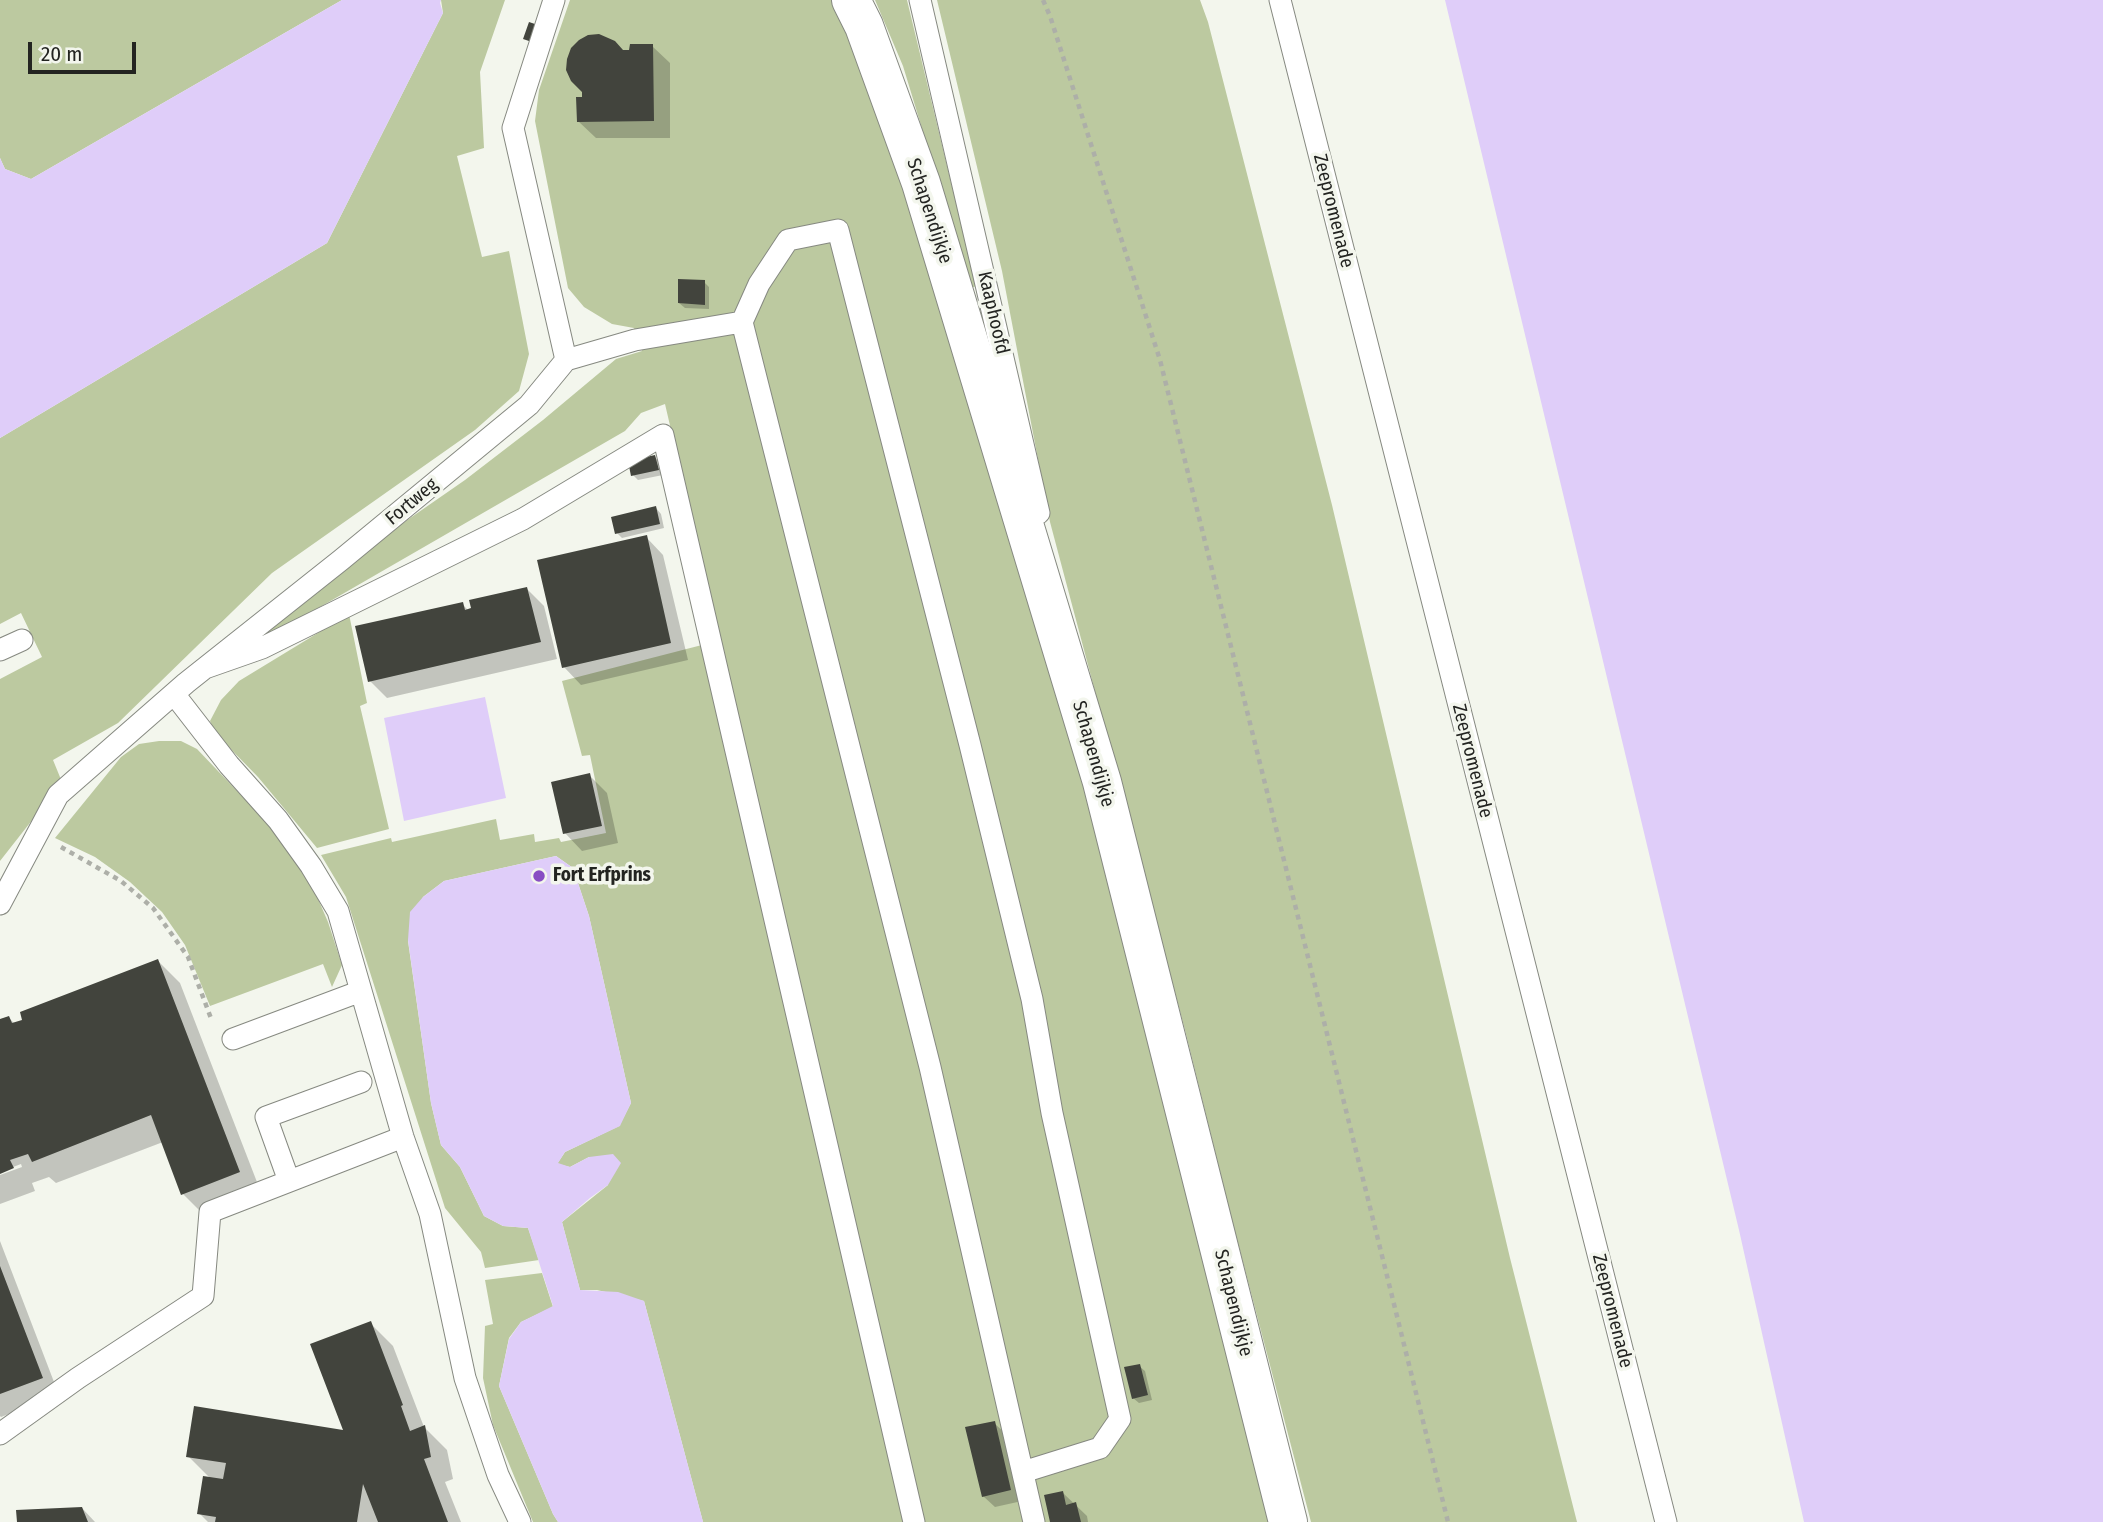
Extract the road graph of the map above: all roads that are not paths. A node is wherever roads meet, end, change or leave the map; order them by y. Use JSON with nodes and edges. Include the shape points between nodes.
{"nodes":[{"id":1,"x":554,"y":0,"type":"edge"},
{"id":2,"x":851,"y":0,"type":"edge"},
{"id":3,"x":920,"y":0,"type":"edge"},
{"id":4,"x":1280,"y":0,"type":"edge"},
{"id":5,"x":742,"y":322,"type":"junction"},
{"id":6,"x":566,"y":360,"type":"junction"},
{"id":7,"x":1054,"y":627,"type":"junction"},
{"id":8,"x":22,"y":639,"type":"dead end"},
{"id":9,"x":0,"y":650,"type":"edge"},
{"id":10,"x":205,"y":668,"type":"junction"},
{"id":11,"x":174,"y":694,"type":"junction"},
{"id":12,"x":0,"y":904,"type":"edge"},
{"id":13,"x":361,"y":991,"type":"junction"},
{"id":14,"x":233,"y":1039,"type":"road end"},
{"id":15,"x":361,"y":1082,"type":"dead end"},
{"id":16,"x":403,"y":1137,"type":"junction"},
{"id":17,"x":289,"y":1181,"type":"junction"},
{"id":18,"x":0,"y":1434,"type":"edge"},
{"id":19,"x":1023,"y":1472,"type":"junction"},
{"id":20,"x":520,"y":1522,"type":"edge"},
{"id":21,"x":914,"y":1522,"type":"edge"},
{"id":22,"x":1034,"y":1522,"type":"edge"},
{"id":23,"x":1288,"y":1522,"type":"edge"},
{"id":24,"x":1666,"y":1522,"type":"edge"}],
"edges":[{"from":1,"to":6,"type":"lane","via":[[513,128]]},
{"from":2,"to":7,"type":"street","name":"Schapendijkje","via":[[922,183]]},
{"from":3,"to":7,"type":"lane","name":"Kaaphoofd","via":[[1058,596]]},
{"from":4,"to":24,"type":"lane","name":"Zeepromenade"},
{"from":5,"to":6,"type":"lane","via":[[635,340]]},
{"from":5,"to":19,"type":"lane","via":[[930,1067]]},
{"from":5,"to":19,"type":"lane","via":[[759,284],[788,240],[838,230],[1029,986],[1055,1127],[1120,1419],[1100,1448]]},
{"from":6,"to":10,"type":"lane","name":"Fortweg","via":[[528,405]]},
{"from":7,"to":23,"type":"street","name":"Schapendijkje","via":[[1102,782]]},
{"from":8,"to":9,"type":"lane"},
{"from":10,"to":11,"type":"lane","name":"Fortweg"},
{"from":10,"to":21,"type":"lane","via":[[262,648],[523,519],[663,435]]},
{"from":11,"to":12,"type":"lane","name":"Fortweg","via":[[58,795]]},
{"from":11,"to":13,"type":"lane","via":[[311,866],[338,911]]},
{"from":13,"to":14,"type":"lane"},
{"from":13,"to":16,"type":"lane"},
{"from":15,"to":17,"type":"lane","via":[[266,1117]]},
{"from":16,"to":17,"type":"lane"},
{"from":16,"to":20,"type":"lane","via":[[430,1214],[465,1378],[498,1475]]},
{"from":17,"to":18,"type":"lane","via":[[210,1212],[203,1296]]},
{"from":19,"to":22,"type":"lane"}]}
